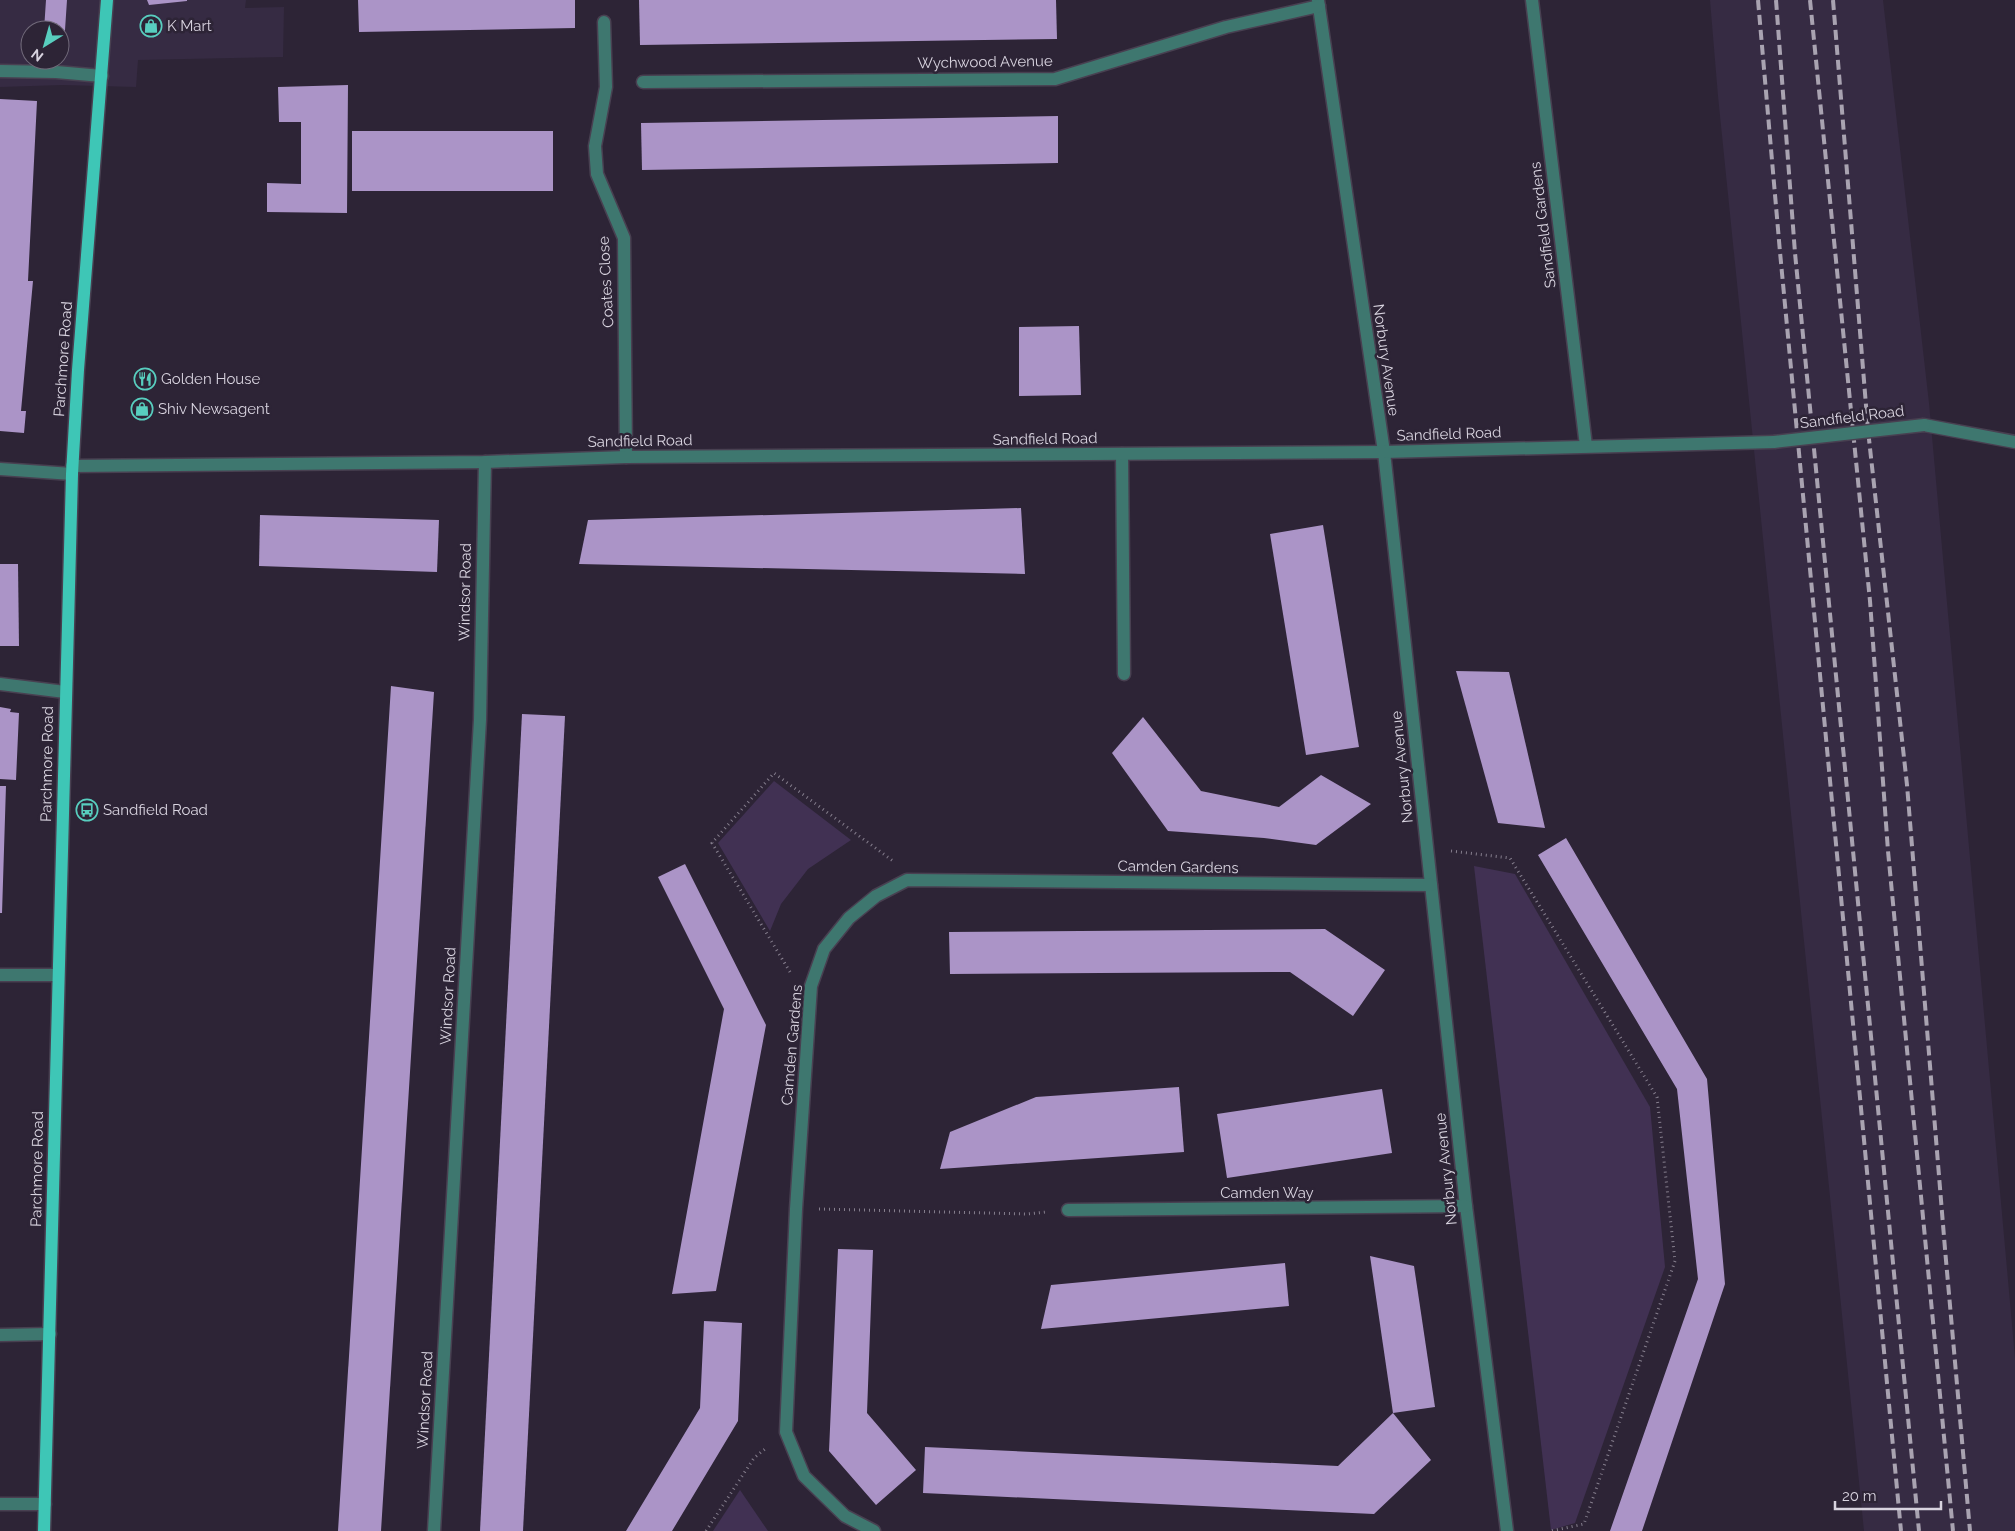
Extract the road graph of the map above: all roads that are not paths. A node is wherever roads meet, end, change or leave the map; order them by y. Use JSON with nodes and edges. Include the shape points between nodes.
{"nodes":[{"id":1,"x":108,"y":0,"type":"edge"},
{"id":2,"x":1532,"y":0,"type":"edge"},
{"id":3,"x":1319,"y":3,"type":"edge"},
{"id":4,"x":604,"y":22,"type":"dead end"},
{"id":5,"x":0,"y":71,"type":"edge"},
{"id":6,"x":102,"y":76,"type":"junction"},
{"id":7,"x":643,"y":82,"type":"dead end"},
{"id":8,"x":2015,"y":442,"type":"edge"},
{"id":9,"x":1586,"y":446,"type":"junction"},
{"id":10,"x":1384,"y":452,"type":"junction"},
{"id":11,"x":1122,"y":454,"type":"junction"},
{"id":12,"x":626,"y":457,"type":"junction"},
{"id":13,"x":485,"y":462,"type":"junction"},
{"id":14,"x":0,"y":469,"type":"edge"},
{"id":15,"x":72,"y":470,"type":"junction"},
{"id":16,"x":1124,"y":674,"type":"dead end"},
{"id":17,"x":0,"y":684,"type":"edge"},
{"id":18,"x":65,"y":692,"type":"junction"},
{"id":19,"x":1431,"y":885,"type":"junction"},
{"id":20,"x":0,"y":974,"type":"edge"},
{"id":21,"x":58,"y":975,"type":"junction"},
{"id":22,"x":1466,"y":1206,"type":"junction"},
{"id":23,"x":1068,"y":1210,"type":"road end"},
{"id":24,"x":50,"y":1334,"type":"junction"},
{"id":25,"x":0,"y":1335,"type":"edge"},
{"id":26,"x":0,"y":1504,"type":"edge"},
{"id":27,"x":45,"y":1504,"type":"junction"},
{"id":28,"x":44,"y":1531,"type":"edge"},
{"id":29,"x":434,"y":1531,"type":"edge"},
{"id":30,"x":874,"y":1531,"type":"edge"},
{"id":31,"x":1507,"y":1531,"type":"edge"}],
"edges":[{"from":1,"to":6,"type":"main road","name":"Parchmore Road"},
{"from":2,"to":9,"type":"street","name":"Sandfield Gardens"},
{"from":3,"to":7,"type":"street","name":"Wychwood Avenue","via":[[1226,27],[1055,79]]},
{"from":3,"to":10,"type":"street","name":"Norbury Avenue"},
{"from":4,"to":12,"type":"street","name":"Coates Close","via":[[606,87],[596,146],[597,174],[624,238]]},
{"from":5,"to":6,"type":"street"},
{"from":6,"to":15,"type":"main road","name":"Parchmore Road"},
{"from":8,"to":9,"type":"street","name":"Sandfield Road","bridge":true,"via":[[1924,425],[1774,442]]},
{"from":9,"to":10,"type":"street","name":"Sandfield Road"},
{"from":10,"to":11,"type":"street","name":"Sandfield Road"},
{"from":10,"to":19,"type":"street","name":"Norbury Avenue"},
{"from":11,"to":12,"type":"street","name":"Sandfield Road"},
{"from":11,"to":16,"type":"street"},
{"from":12,"to":13,"type":"street","name":"Sandfield Road"},
{"from":13,"to":15,"type":"street","name":"Sandfield Road"},
{"from":13,"to":29,"type":"street","name":"Windsor Road","via":[[480,720]]},
{"from":14,"to":15,"type":"street","name":"Sandfield Road"},
{"from":15,"to":18,"type":"main road","name":"Parchmore Road"},
{"from":17,"to":18,"type":"street"},
{"from":18,"to":21,"type":"main road","name":"Parchmore Road"},
{"from":19,"to":22,"type":"street","name":"Norbury Avenue"},
{"from":19,"to":30,"type":"street","name":"Camden Gardens","via":[[906,880],[876,896],[849,918],[824,949],[811,986],[786,1432],[804,1476],[845,1516]]},
{"from":20,"to":21,"type":"street"},
{"from":21,"to":24,"type":"main road","name":"Parchmore Road"},
{"from":22,"to":23,"type":"street","name":"Camden Way"},
{"from":22,"to":31,"type":"street","name":"Norbury Avenue"},
{"from":24,"to":25,"type":"street"},
{"from":24,"to":27,"type":"main road","name":"Parchmore Road"},
{"from":26,"to":27,"type":"street"},
{"from":27,"to":28,"type":"main road","name":"Parchmore Road"}]}
